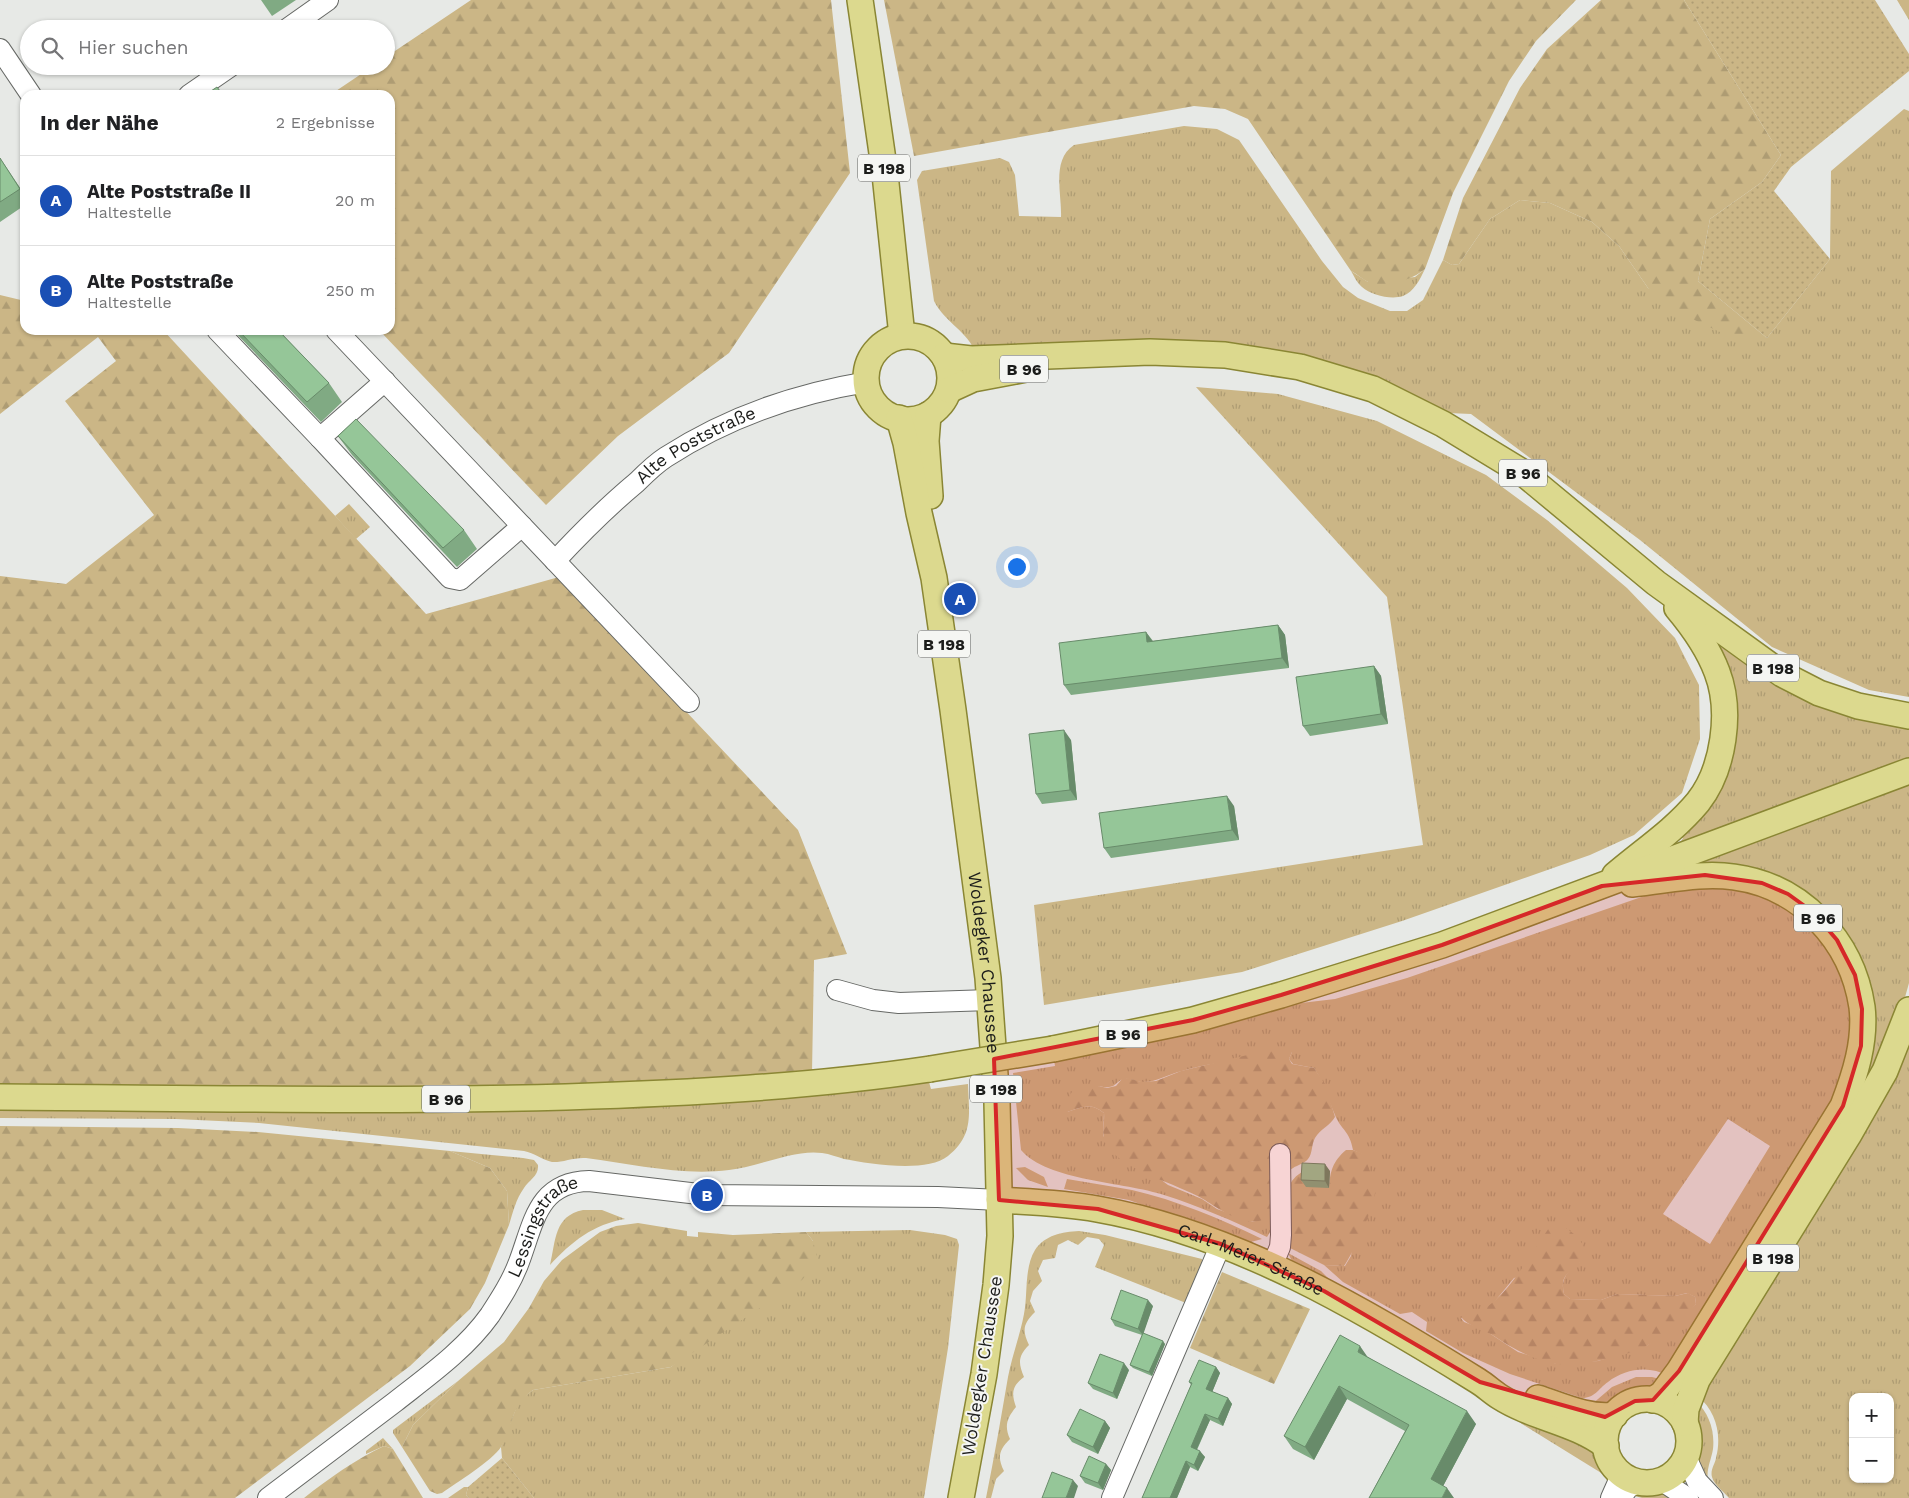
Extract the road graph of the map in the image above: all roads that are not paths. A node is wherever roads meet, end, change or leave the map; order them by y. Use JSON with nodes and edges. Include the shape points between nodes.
{"nodes":[{"id":1,"x":328,"y":0,"type":"edge"},
{"id":2,"x":860,"y":0,"type":"edge"},
{"id":3,"x":300,"y":20,"type":"edge"},
{"id":4,"x":0,"y":49,"type":"edge"},
{"id":5,"x":218,"y":75,"type":"edge"},
{"id":6,"x":29,"y":90,"type":"edge"},
{"id":7,"x":195,"y":90,"type":"edge"},
{"id":8,"x":222,"y":335,"type":"edge"},
{"id":9,"x":341,"y":335,"type":"edge"},
{"id":10,"x":902,"y":336,"type":"junction"},
{"id":11,"x":1101,"y":354,"type":"junction"},
{"id":12,"x":944,"y":356,"type":"junction"},
{"id":13,"x":384,"y":381,"type":"junction"},
{"id":14,"x":867,"y":382,"type":"junction"},
{"id":15,"x":949,"y":390,"type":"junction"},
{"id":16,"x":928,"y":414,"type":"junction"},
{"id":17,"x":899,"y":418,"type":"junction"},
{"id":18,"x":320,"y":438,"type":"junction"},
{"id":19,"x":522,"y":526,"type":"junction"},
{"id":20,"x":555,"y":561,"type":"junction"},
{"id":21,"x":934,"y":578,"type":"junction"},
{"id":22,"x":1656,"y":583,"type":"junction"},
{"id":23,"x":689,"y":702,"type":"dead end"},
{"id":24,"x":1909,"y":716,"type":"edge"},
{"id":25,"x":1909,"y":771,"type":"edge"},
{"id":26,"x":1602,"y":886,"type":"junction"},
{"id":27,"x":837,"y":990,"type":"dead end"},
{"id":28,"x":990,"y":1000,"type":"junction"},
{"id":29,"x":1909,"y":1010,"type":"edge"},
{"id":30,"x":0,"y":1097,"type":"edge"},
{"id":31,"x":1280,"y":1154,"type":"dead end"},
{"id":32,"x":999,"y":1200,"type":"junction"},
{"id":33,"x":1221,"y":1244,"type":"junction"},
{"id":34,"x":1272,"y":1266,"type":"junction"},
{"id":35,"x":1480,"y":1382,"type":"junction"},
{"id":36,"x":1653,"y":1400,"type":"junction"},
{"id":37,"x":1615,"y":1415,"type":"junction"},
{"id":38,"x":1685,"y":1423,"type":"junction"},
{"id":39,"x":1606,"y":1446,"type":"junction"},
{"id":40,"x":1686,"y":1457,"type":"junction"},
{"id":41,"x":1640,"y":1478,"type":"junction"},
{"id":42,"x":268,"y":1498,"type":"edge"},
{"id":43,"x":961,"y":1498,"type":"edge"},
{"id":44,"x":1112,"y":1498,"type":"edge"},
{"id":45,"x":1611,"y":1498,"type":"edge"},
{"id":46,"x":1621,"y":1498,"type":"edge"},
{"id":47,"x":1688,"y":1498,"type":"edge"},
{"id":48,"x":1713,"y":1498,"type":"edge"}],
"edges":[{"from":1,"to":3,"type":"street"},
{"from":2,"to":10,"type":"main road","number":"B 198","via":[[885,174]]},
{"from":4,"to":6,"type":"street"},
{"from":5,"to":7,"type":"street"},
{"from":8,"to":18,"type":"street"},
{"from":9,"to":13,"type":"street"},
{"from":10,"to":12,"type":"main road","via":[[917,336],[929,341]]},
{"from":10,"to":14,"type":"main road","via":[[880,347],[872,357]]},
{"from":11,"to":12,"type":"main road","via":[[971,359]]},
{"from":11,"to":15,"type":"main road","number":"B 96","via":[[973,379]]},
{"from":11,"to":22,"type":"main road","number":"B 96","via":[[1226,355],[1300,367],[1373,389],[1443,424],[1522,472]]},
{"from":12,"to":15,"type":"main road","via":[[949,367]]},
{"from":13,"to":18,"type":"street"},
{"from":13,"to":19,"type":"street"},
{"from":14,"to":17,"type":"main road","via":[[871,397],[879,408]]},
{"from":14,"to":20,"type":"street","name":"Alte Poststraße","via":[[783,400],[727,422],[664,458],[598,515]]},
{"from":15,"to":16,"type":"main road","via":[[938,408]]},
{"from":16,"to":17,"type":"main road","via":[[909,420]]},
{"from":16,"to":21,"type":"main road","name":"Woldegker Chaussee","number":"B 198","via":[[926,441]]},
{"from":17,"to":21,"type":"main road","name":"Woldegker Chaussee","number":"B 198"},
{"from":18,"to":19,"type":"street","via":[[450,578],[460,580]]},
{"from":19,"to":20,"type":"street"},
{"from":20,"to":23,"type":"street"},
{"from":21,"to":28,"type":"main road","name":"Woldegker Chaussee","number":"B 198"},
{"from":22,"to":24,"type":"main road","number":"B 198","via":[[1782,674],[1819,693],[1858,706]]},
{"from":22,"to":26,"type":"main road","number":"B 96","via":[[1704,644],[1718,673],[1724,730],[1720,754],[1699,800],[1684,818]]},
{"from":25,"to":26,"type":"main road","number":"B 96"},
{"from":26,"to":30,"type":"main road","number":"B 96","bridge":true,"via":[[1442,945],[1281,996],[1192,1020],[1052,1049],[930,1069],[804,1085],[682,1094],[468,1100]]},
{"from":26,"to":36,"type":"main road","number":"B 96","via":[[1706,875],[1762,883],[1788,894],[1813,912],[1837,940],[1855,975],[1862,1008],[1861,1046],[1843,1106],[1679,1371],[1662,1394]]},
{"from":27,"to":28,"type":"street","via":[[899,1003]]},
{"from":28,"to":32,"type":"main road","name":"Woldegker Chaussee","number":"B 198"},
{"from":29,"to":38,"type":"main road","number":"B 198","via":[[1885,1071],[1848,1136],[1697,1380],[1686,1409]]},
{"from":31,"to":34,"type":"street","via":[[1282,1235]]},
{"from":32,"to":33,"type":"main road","name":"Carl-Meier-Straße","via":[[1098,1208],[1173,1227]]},
{"from":32,"to":42,"type":"street","name":"Lessingstraße","via":[[706,1195],[589,1181],[559,1187],[539,1209],[506,1290],[466,1342],[430,1374]]},
{"from":32,"to":43,"type":"main road","name":"Woldegker Chaussee","via":[[999,1248],[988,1345]]},
{"from":33,"to":34,"type":"main road","name":"Carl-Meier-Straße"},
{"from":33,"to":44,"type":"street"},
{"from":34,"to":35,"type":"main road","name":"Carl-Meier-Straße","via":[[1360,1310]]},
{"from":35,"to":37,"type":"main road","name":"Carl-Meier-Straße","via":[[1503,1386],[1591,1415]]},
{"from":35,"to":39,"type":"main road","name":"Carl-Meier-Straße","via":[[1515,1406],[1584,1432]]},
{"from":36,"to":37,"type":"main road","via":[[1628,1404]]},
{"from":36,"to":38,"type":"main road","via":[[1671,1407]]},
{"from":37,"to":39,"type":"main road","via":[[1607,1430]]},
{"from":38,"to":40,"type":"main road","number":"B 198","via":[[1689,1440]]},
{"from":39,"to":41,"type":"main road","via":[[1612,1464]]},
{"from":40,"to":41,"type":"main road","via":[[1676,1472]]},
{"from":40,"to":48,"type":"street","via":[[1698,1481]]},
{"from":41,"to":45,"type":"street","via":[[1619,1480]]},
{"from":41,"to":46,"type":"street"},
{"from":41,"to":47,"type":"street"}]}
